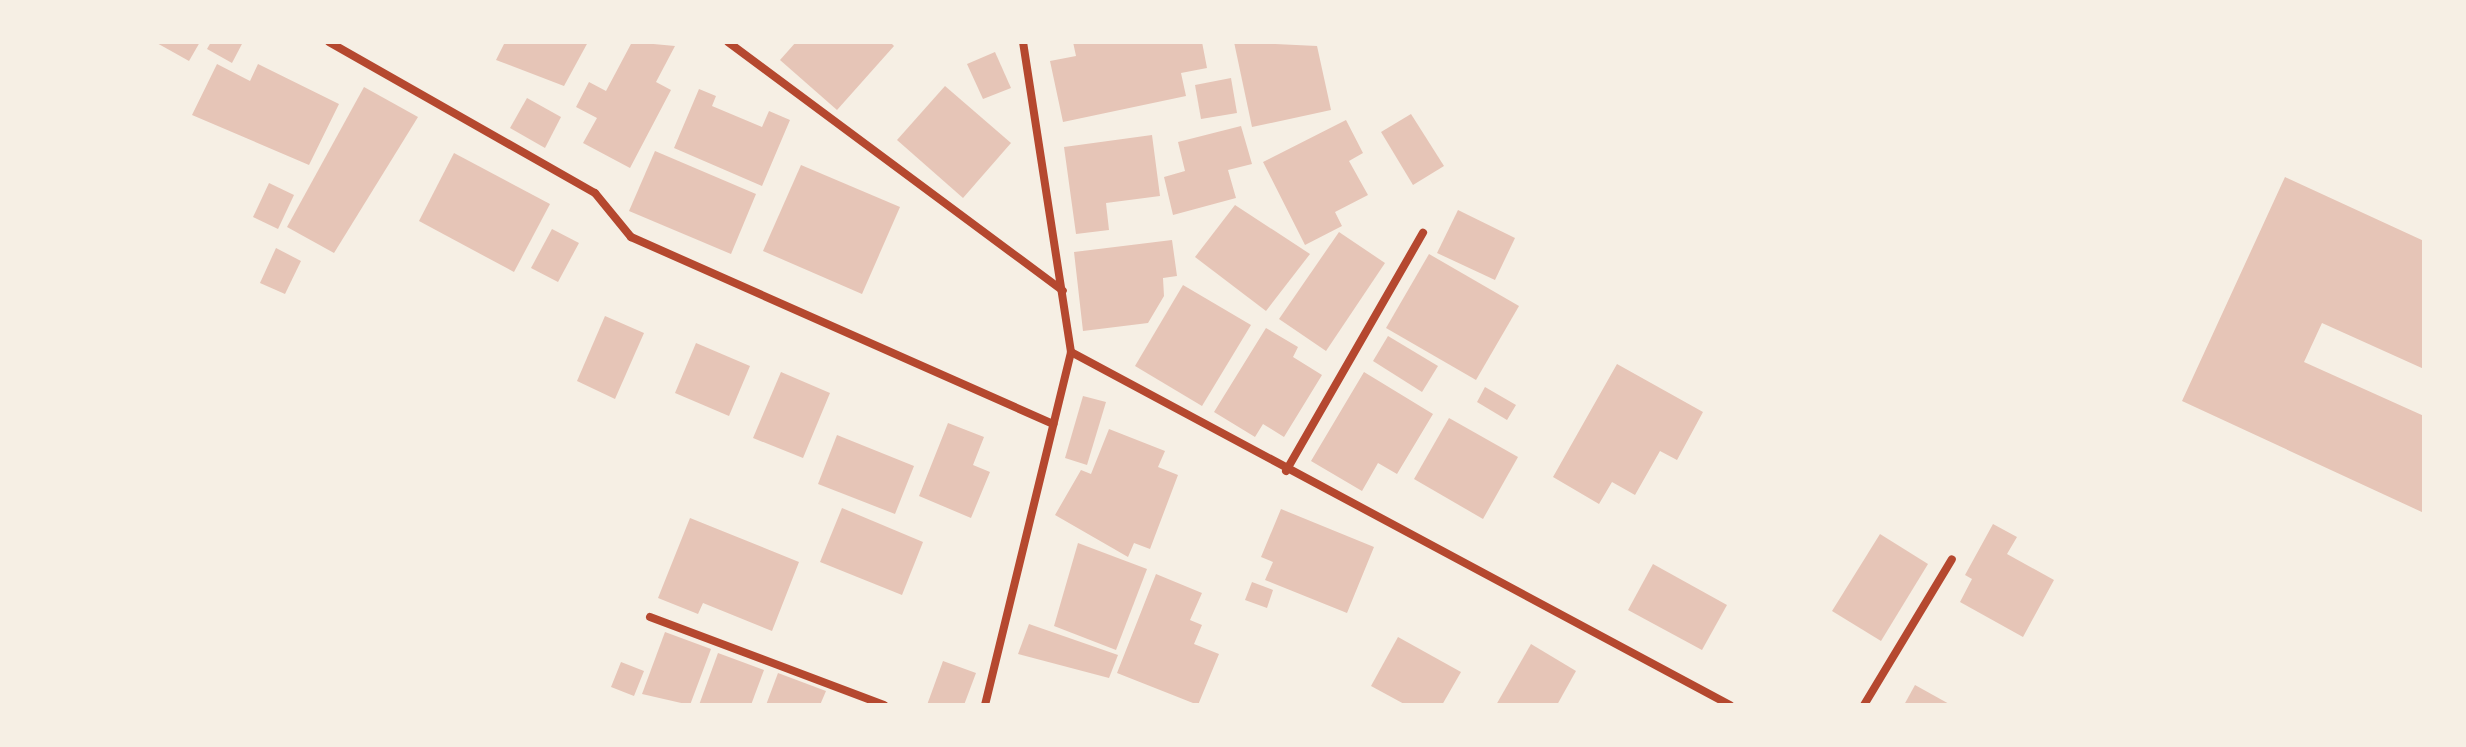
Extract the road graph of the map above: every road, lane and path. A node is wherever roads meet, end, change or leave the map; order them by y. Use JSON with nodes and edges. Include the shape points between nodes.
{"nodes":[{"id":1,"x":329,"y":42,"type":"edge"},
{"id":2,"x":728,"y":42,"type":"edge"},
{"id":3,"x":1023,"y":42,"type":"edge"},
{"id":4,"x":1423,"y":233,"type":"dead end"},
{"id":5,"x":1064,"y":291,"type":"junction"},
{"id":6,"x":1071,"y":352,"type":"junction"},
{"id":7,"x":1053,"y":424,"type":"junction"},
{"id":8,"x":1286,"y":471,"type":"junction"},
{"id":9,"x":1952,"y":559,"type":"dead end"},
{"id":10,"x":650,"y":617,"type":"dead end"},
{"id":11,"x":884,"y":705,"type":"edge"},
{"id":12,"x":985,"y":705,"type":"edge"},
{"id":13,"x":1730,"y":705,"type":"edge"},
{"id":14,"x":1864,"y":705,"type":"edge"}],
"edges":[{"from":1,"to":7,"type":"street","via":[[595,193],[631,237]]},
{"from":2,"to":5,"type":"street"},
{"from":3,"to":5,"type":"street"},
{"from":4,"to":8,"type":"street"},
{"from":5,"to":6,"type":"street"},
{"from":6,"to":7,"type":"street"},
{"from":6,"to":8,"type":"street"},
{"from":7,"to":12,"type":"street"},
{"from":8,"to":13,"type":"street"},
{"from":9,"to":14,"type":"street"},
{"from":10,"to":11,"type":"street"}]}
